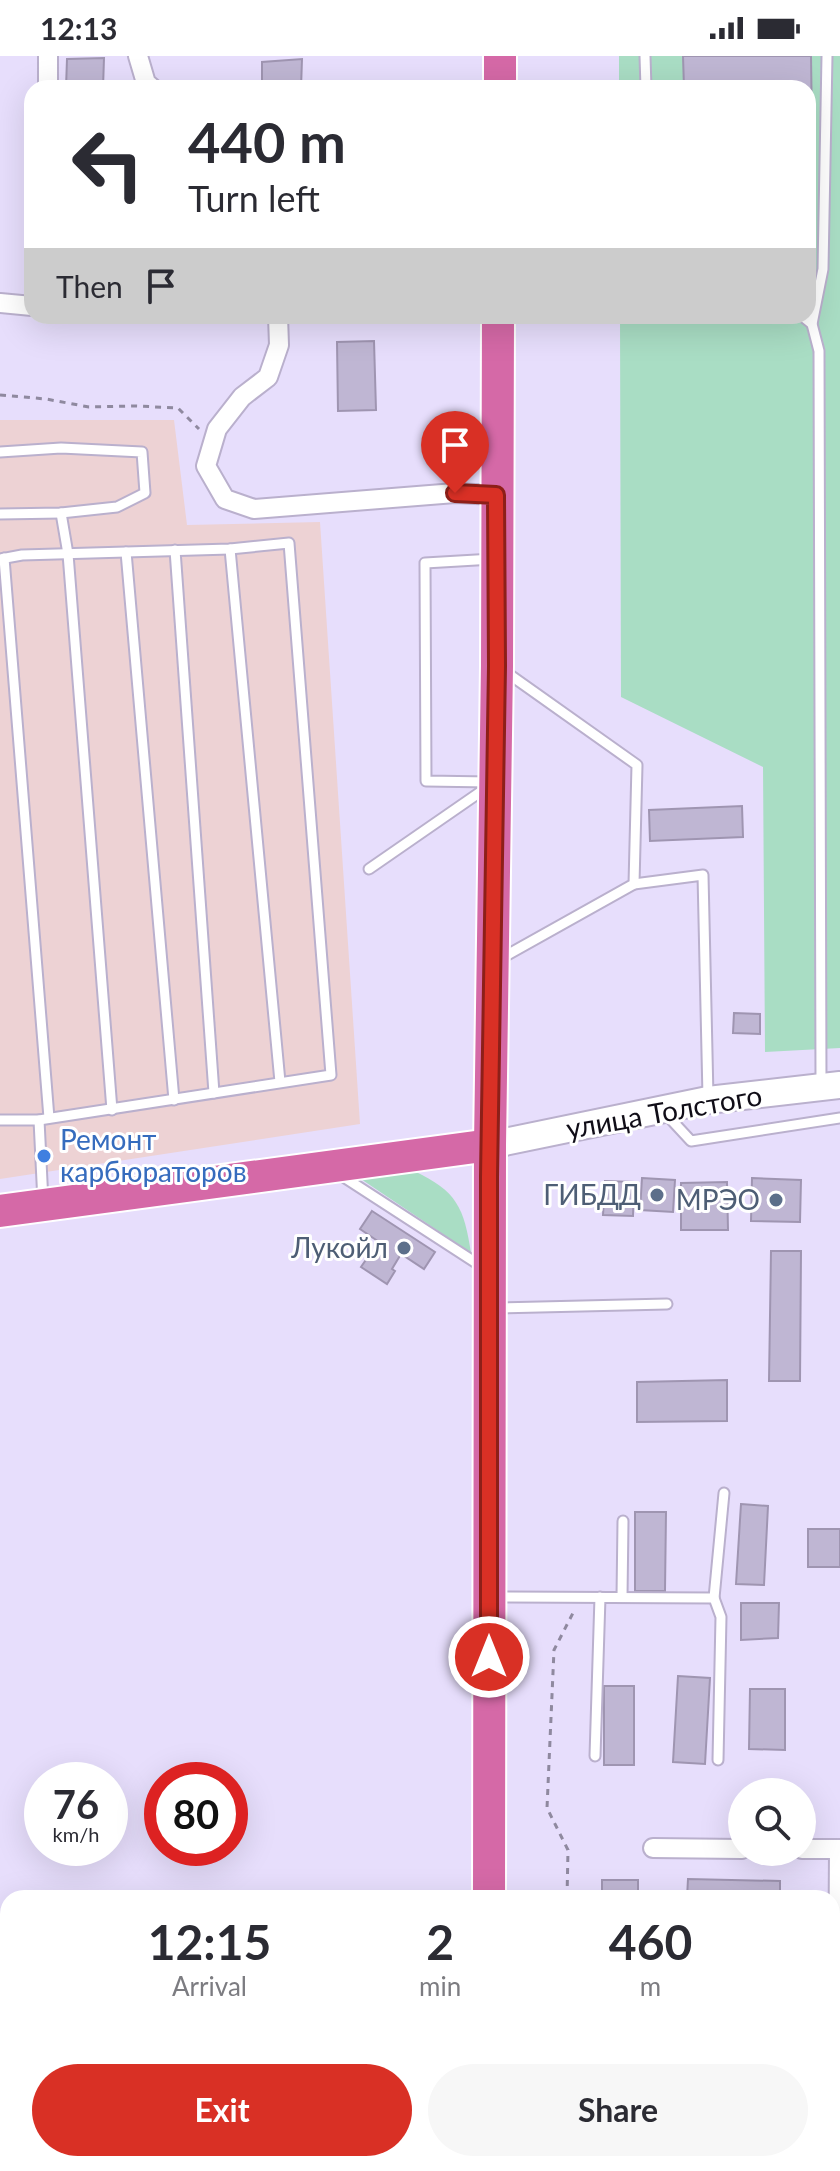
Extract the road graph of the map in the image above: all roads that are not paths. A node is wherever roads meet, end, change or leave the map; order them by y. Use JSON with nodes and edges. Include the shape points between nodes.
{"nodes":[{"id":1,"x":48,"y":56,"type":"edge"},
{"id":2,"x":138,"y":56,"type":"edge"},
{"id":3,"x":500,"y":56,"type":"edge"},
{"id":4,"x":645,"y":56,"type":"edge"},
{"id":5,"x":827,"y":56,"type":"edge"},
{"id":6,"x":48,"y":80,"type":"edge"},
{"id":7,"x":145,"y":80,"type":"edge"},
{"id":8,"x":500,"y":80,"type":"edge"},
{"id":9,"x":646,"y":80,"type":"edge"},
{"id":10,"x":0,"y":303,"type":"edge"},
{"id":11,"x":816,"y":304,"type":"edge"},
{"id":12,"x":24,"y":305,"type":"edge"},
{"id":13,"x":278,"y":324,"type":"edge"},
{"id":14,"x":498,"y":324,"type":"edge"},
{"id":15,"x":812,"y":324,"type":"edge"},
{"id":16,"x":0,"y":452,"type":"edge"},
{"id":17,"x":496,"y":495,"type":"junction"},
{"id":18,"x":61,"y":513,"type":"junction"},
{"id":19,"x":0,"y":514,"type":"edge"},
{"id":20,"x":230,"y":549,"type":"junction"},
{"id":21,"x":175,"y":550,"type":"junction"},
{"id":22,"x":126,"y":552,"type":"junction"},
{"id":23,"x":68,"y":554,"type":"junction"},
{"id":24,"x":2,"y":558,"type":"edge"},
{"id":25,"x":496,"y":559,"type":"junction"},
{"id":26,"x":497,"y":666,"type":"junction"},
{"id":27,"x":495,"y":782,"type":"junction"},
{"id":28,"x":369,"y":869,"type":"dead end"},
{"id":29,"x":634,"y":884,"type":"junction"},
{"id":30,"x":492,"y":963,"type":"junction"},
{"id":31,"x":280,"y":1082,"type":"junction"},
{"id":32,"x":830,"y":1086,"type":"edge"},
{"id":33,"x":214,"y":1093,"type":"junction"},
{"id":34,"x":174,"y":1100,"type":"junction"},
{"id":35,"x":708,"y":1100,"type":"junction"},
{"id":36,"x":662,"y":1109,"type":"junction"},
{"id":37,"x":112,"y":1110,"type":"junction"},
{"id":38,"x":840,"y":1118,"type":"edge"},
{"id":39,"x":44,"y":1119,"type":"junction"},
{"id":40,"x":0,"y":1120,"type":"edge"},
{"id":41,"x":490,"y":1145,"type":"junction"},
{"id":42,"x":329,"y":1167,"type":"junction"},
{"id":43,"x":43,"y":1205,"type":"junction"},
{"id":44,"x":0,"y":1211,"type":"edge"},
{"id":45,"x":489,"y":1272,"type":"junction"},
{"id":46,"x":667,"y":1304,"type":"dead end"},
{"id":47,"x":489,"y":1308,"type":"junction"},
{"id":48,"x":724,"y":1493,"type":"dead end"},
{"id":49,"x":623,"y":1521,"type":"dead end"},
{"id":50,"x":489,"y":1597,"type":"junction"},
{"id":51,"x":600,"y":1597,"type":"junction"},
{"id":52,"x":622,"y":1597,"type":"junction"},
{"id":53,"x":714,"y":1598,"type":"junction"},
{"id":54,"x":595,"y":1756,"type":"dead end"},
{"id":55,"x":718,"y":1760,"type":"dead end"},
{"id":56,"x":653,"y":1848,"type":"dead end"},
{"id":57,"x":728,"y":1849,"type":"edge"},
{"id":58,"x":816,"y":1849,"type":"edge"},
{"id":59,"x":839,"y":1849,"type":"edge"},
{"id":60,"x":489,"y":1890,"type":"edge"},
{"id":61,"x":839,"y":1890,"type":"edge"}],
"edges":[{"from":1,"to":6,"type":"street"},
{"from":2,"to":7,"type":"street"},
{"from":3,"to":8,"type":"highway"},
{"from":4,"to":9,"type":"lane"},
{"from":5,"to":11,"type":"lane","via":[[823,269]]},
{"from":10,"to":12,"type":"street"},
{"from":13,"to":17,"type":"street","via":[[279,345],[268,377],[242,397],[213,442],[206,466],[225,499],[254,509],[455,493]]},
{"from":14,"to":17,"type":"highway"},
{"from":15,"to":32,"type":"lane","via":[[819,351]]},
{"from":16,"to":18,"type":"lane","via":[[142,452],[145,493],[117,507]]},
{"from":17,"to":25,"type":"highway"},
{"from":18,"to":19,"type":"lane"},
{"from":18,"to":23,"type":"lane"},
{"from":20,"to":21,"type":"lane"},
{"from":20,"to":31,"type":"lane"},
{"from":20,"to":31,"type":"lane","via":[[289,543],[331,1075]]},
{"from":21,"to":22,"type":"lane"},
{"from":21,"to":33,"type":"lane"},
{"from":22,"to":23,"type":"lane"},
{"from":22,"to":34,"type":"lane"},
{"from":23,"to":24,"type":"lane"},
{"from":23,"to":37,"type":"lane"},
{"from":24,"to":39,"type":"lane"},
{"from":25,"to":26,"type":"highway"},
{"from":25,"to":27,"type":"lane","via":[[425,563],[426,781]]},
{"from":26,"to":27,"type":"highway"},
{"from":26,"to":29,"type":"lane","via":[[637,765]]},
{"from":27,"to":28,"type":"lane"},
{"from":27,"to":30,"type":"highway"},
{"from":29,"to":30,"type":"lane"},
{"from":29,"to":35,"type":"lane","via":[[703,875]]},
{"from":30,"to":41,"type":"highway"},
{"from":31,"to":33,"type":"lane"},
{"from":32,"to":35,"type":"main road","name":"улица Толстого"},
{"from":33,"to":34,"type":"lane"},
{"from":34,"to":37,"type":"lane"},
{"from":35,"to":36,"type":"main road","name":"улица Толстого"},
{"from":36,"to":38,"type":"lane","via":[[691,1141]]},
{"from":36,"to":41,"type":"main road","name":"улица Толстого"},
{"from":37,"to":39,"type":"lane"},
{"from":39,"to":40,"type":"lane"},
{"from":39,"to":43,"type":"lane"},
{"from":41,"to":42,"type":"highway"},
{"from":41,"to":45,"type":"highway"},
{"from":42,"to":43,"type":"highway"},
{"from":42,"to":45,"type":"lane"},
{"from":43,"to":44,"type":"highway"},
{"from":45,"to":47,"type":"highway"},
{"from":46,"to":47,"type":"lane"},
{"from":47,"to":50,"type":"highway"},
{"from":48,"to":53,"type":"lane"},
{"from":49,"to":52,"type":"lane"},
{"from":50,"to":51,"type":"lane"},
{"from":50,"to":60,"type":"highway"},
{"from":51,"to":52,"type":"lane"},
{"from":51,"to":54,"type":"lane"},
{"from":52,"to":53,"type":"lane"},
{"from":53,"to":55,"type":"lane","via":[[721,1617]]},
{"from":56,"to":57,"type":"street"},
{"from":58,"to":59,"type":"street"},
{"from":59,"to":61,"type":"street"}]}
